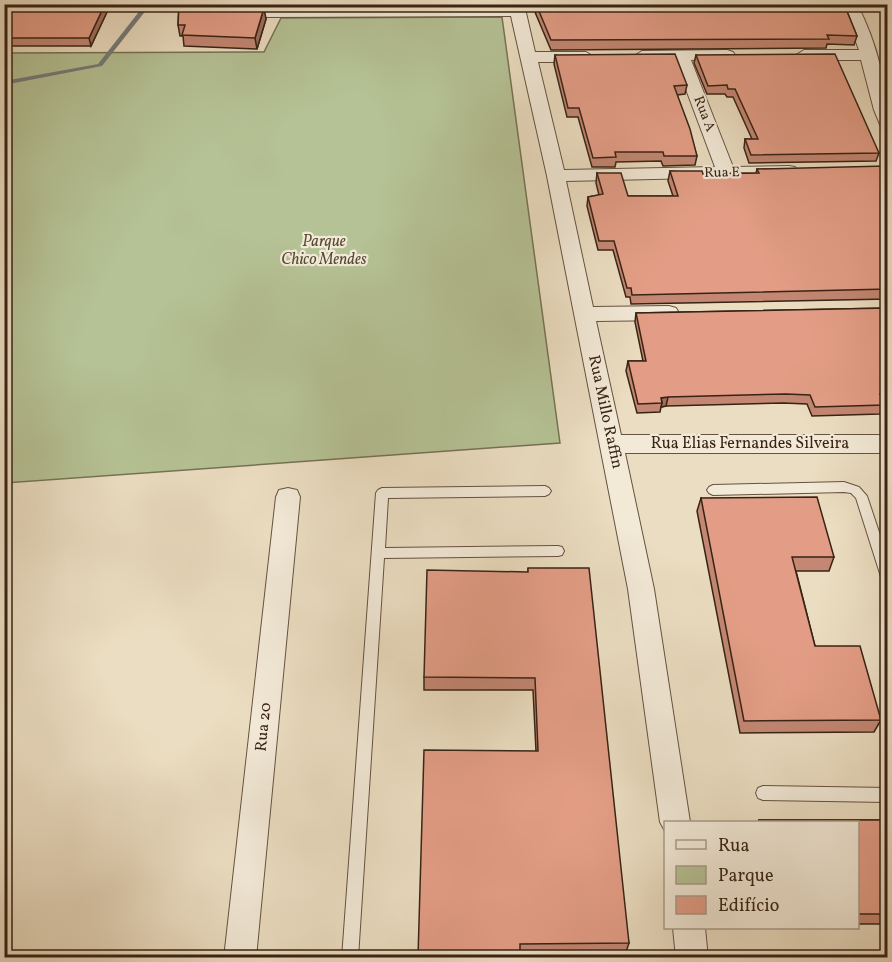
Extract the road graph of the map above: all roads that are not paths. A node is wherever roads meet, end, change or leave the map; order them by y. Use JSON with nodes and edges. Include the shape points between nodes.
{"nodes":[{"id":1,"x":849,"y":4,"type":"edge"},
{"id":2,"x":124,"y":5,"type":"edge"},
{"id":3,"x":55,"y":6,"type":"edge"},
{"id":4,"x":517,"y":8,"type":"edge"},
{"id":5,"x":266,"y":12,"type":"edge"},
{"id":6,"x":681,"y":55,"type":"junction"},
{"id":7,"x":739,"y":55,"type":"edge"},
{"id":8,"x":786,"y":55,"type":"edge"},
{"id":9,"x":868,"y":55,"type":"junction"},
{"id":10,"x":599,"y":56,"type":"edge"},
{"id":11,"x":622,"y":56,"type":"edge"},
{"id":12,"x":529,"y":57,"type":"junction"},
{"id":13,"x":888,"y":125,"type":"edge"},
{"id":14,"x":807,"y":170,"type":"edge"},
{"id":15,"x":726,"y":172,"type":"junction"},
{"id":16,"x":556,"y":176,"type":"junction"},
{"id":17,"x":690,"y":312,"type":"edge"},
{"id":18,"x":585,"y":314,"type":"junction"},
{"id":19,"x":612,"y":444,"type":"junction"},
{"id":20,"x":888,"y":444,"type":"edge"},
{"id":21,"x":544,"y":490,"type":"dead end"},
{"id":22,"x":713,"y":490,"type":"dead end"},
{"id":23,"x":288,"y":497,"type":"dead end"},
{"id":24,"x":558,"y":550,"type":"dead end"},
{"id":25,"x":378,"y":552,"type":"junction"},
{"id":26,"x":888,"y":580,"type":"edge"},
{"id":27,"x":763,"y":793,"type":"dead end"},
{"id":28,"x":888,"y":795,"type":"edge"},
{"id":29,"x":675,"y":821,"type":"edge"},
{"id":30,"x":689,"y":929,"type":"edge"},
{"id":31,"x":240,"y":957,"type":"edge"},
{"id":32,"x":350,"y":957,"type":"edge"},
{"id":33,"x":692,"y":957,"type":"edge"}],
"edges":[{"from":1,"to":9,"type":"street"},
{"from":2,"to":3,"type":"street"},
{"from":4,"to":5,"type":"street"},
{"from":4,"to":12,"type":"street","name":"Rua Millo Raffin"},
{"from":6,"to":7,"type":"street"},
{"from":6,"to":11,"type":"street"},
{"from":6,"to":15,"type":"street","name":"Rua A"},
{"from":8,"to":9,"type":"street"},
{"from":9,"to":13,"type":"street"},
{"from":10,"to":12,"type":"street"},
{"from":12,"to":16,"type":"street","name":"Rua Millo Raffin"},
{"from":14,"to":15,"type":"street","name":"Rua E"},
{"from":15,"to":16,"type":"street","name":"Rua E"},
{"from":16,"to":18,"type":"street","name":"Rua Millo Raffin"},
{"from":17,"to":18,"type":"street"},
{"from":18,"to":19,"type":"street","name":"Rua Millo Raffin"},
{"from":19,"to":20,"type":"street","name":"Rua Elias Fernandes Silveira"},
{"from":19,"to":29,"type":"street","name":"Rua Millo Raffin","via":[[641,589]]},
{"from":21,"to":25,"type":"lane","via":[[382,493]]},
{"from":22,"to":26,"type":"lane","via":[[855,490],[861,496]]},
{"from":23,"to":31,"type":"street","name":"Rua 20"},
{"from":24,"to":25,"type":"lane"},
{"from":25,"to":32,"type":"lane"},
{"from":27,"to":28,"type":"lane"},
{"from":30,"to":33,"type":"street"}]}
